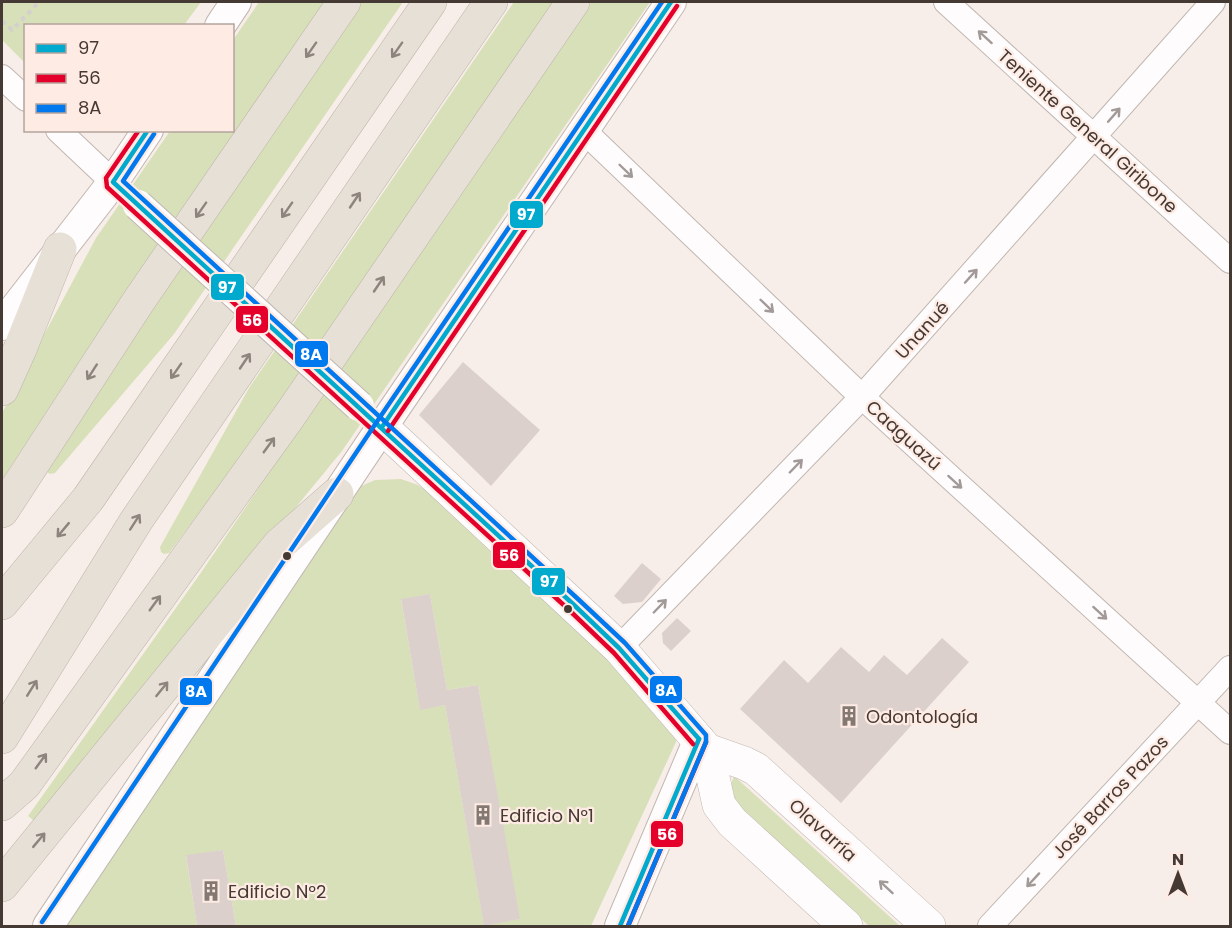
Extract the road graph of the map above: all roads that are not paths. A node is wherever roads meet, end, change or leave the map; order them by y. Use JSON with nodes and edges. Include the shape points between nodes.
{"nodes":[{"id":1,"x":236,"y":2,"type":"edge"},
{"id":2,"x":344,"y":2,"type":"edge"},
{"id":3,"x":430,"y":2,"type":"edge"},
{"id":4,"x":491,"y":2,"type":"edge"},
{"id":5,"x":573,"y":2,"type":"edge"},
{"id":6,"x":671,"y":2,"type":"edge"},
{"id":7,"x":946,"y":2,"type":"edge"},
{"id":8,"x":1213,"y":2,"type":"edge"},
{"id":9,"x":221,"y":24,"type":"edge"},
{"id":10,"x":2,"y":77,"type":"edge"},
{"id":11,"x":24,"y":97,"type":"edge"},
{"id":12,"x":584,"y":131,"type":"junction"},
{"id":13,"x":60,"y":132,"type":"edge"},
{"id":14,"x":147,"y":132,"type":"edge"},
{"id":15,"x":1095,"y":136,"type":"junction"},
{"id":16,"x":113,"y":182,"type":"junction"},
{"id":17,"x":60,"y":249,"type":"junction"},
{"id":18,"x":1230,"y":261,"type":"edge"},
{"id":19,"x":2,"y":325,"type":"edge"},
{"id":20,"x":2,"y":389,"type":"edge"},
{"id":21,"x":862,"y":397,"type":"junction"},
{"id":22,"x":370,"y":416,"type":"junction"},
{"id":23,"x":336,"y":494,"type":"junction"},
{"id":24,"x":2,"y":511,"type":"edge"},
{"id":25,"x":2,"y":603,"type":"edge"},
{"id":26,"x":619,"y":648,"type":"junction"},
{"id":27,"x":1230,"y":668,"type":"edge"},
{"id":28,"x":1199,"y":703,"type":"junction"},
{"id":29,"x":1230,"y":732,"type":"edge"},
{"id":30,"x":2,"y":738,"type":"edge"},
{"id":31,"x":703,"y":745,"type":"junction"},
{"id":32,"x":2,"y":804,"type":"edge"},
{"id":33,"x":2,"y":885,"type":"edge"},
{"id":34,"x":48,"y":927,"type":"edge"},
{"id":35,"x":620,"y":927,"type":"edge"},
{"id":36,"x":846,"y":927,"type":"edge"},
{"id":37,"x":929,"y":927,"type":"edge"},
{"id":38,"x":990,"y":927,"type":"edge"}],
"edges":[{"from":1,"to":9,"type":"street"},
{"from":2,"to":24,"type":"highway","one_way":true,"via":[[138,302]]},
{"from":3,"to":25,"type":"highway","one_way":true,"via":[[88,499]]},
{"from":30,"to":4,"type":"highway","one_way":true,"via":[[136,521]]},
{"from":32,"to":5,"type":"highway","one_way":true,"via":[[24,785],[290,415]]},
{"from":6,"to":12,"type":"street"},
{"from":15,"to":7,"type":"street","name":"Teniente General Giribone","one_way":true},
{"from":15,"to":8,"type":"street","name":"Unanué","one_way":true},
{"from":10,"to":11,"type":"street"},
{"from":12,"to":21,"type":"street","name":"Caaguazú","one_way":true},
{"from":12,"to":22,"type":"street"},
{"from":13,"to":16,"type":"street","name":"Olavarría"},
{"from":14,"to":16,"type":"street"},
{"from":15,"to":18,"type":"street","name":"Teniente General Giribone"},
{"from":21,"to":15,"type":"street","name":"Unanué","one_way":true},
{"from":16,"to":17,"type":"street"},
{"from":16,"to":22,"type":"street","name":"Olavarría","bridge":true},
{"from":17,"to":19,"type":"street"},
{"from":17,"to":20,"type":"highway"},
{"from":26,"to":21,"type":"street","name":"Unanué","one_way":true},
{"from":21,"to":28,"type":"street","name":"Caaguazú","one_way":true},
{"from":22,"to":23,"type":"street"},
{"from":22,"to":26,"type":"main road","name":"Olavarría"},
{"from":33,"to":23,"type":"highway","one_way":true,"via":[[279,545]]},
{"from":23,"to":34,"type":"street"},
{"from":26,"to":31,"type":"main road","name":"Olavarría"},
{"from":27,"to":28,"type":"street","name":"José Barros Pazos"},
{"from":28,"to":29,"type":"street","name":"Caaguazú"},
{"from":28,"to":38,"type":"street","name":"José Barros Pazos","one_way":true},
{"from":31,"to":35,"type":"street"},
{"from":31,"to":36,"type":"main road","name":"Olavarría","via":[[720,805],[732,822]]},
{"from":37,"to":31,"type":"main road","name":"Olavarría","one_way":true,"via":[[756,770]]}]}
